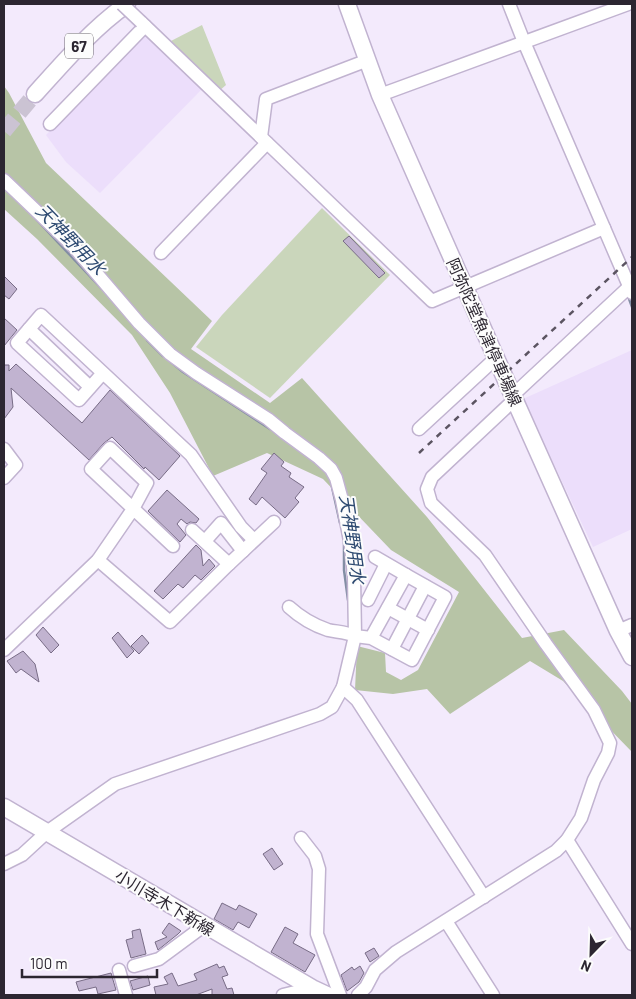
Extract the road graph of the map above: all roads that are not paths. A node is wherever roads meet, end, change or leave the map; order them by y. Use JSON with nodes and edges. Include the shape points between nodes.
{"nodes":[{"id":1,"x":122,"y":4,"type":"edge"},
{"id":2,"x":127,"y":4,"type":"edge"},
{"id":3,"x":348,"y":4,"type":"edge"},
{"id":4,"x":509,"y":4,"type":"edge"},
{"id":5,"x":628,"y":4,"type":"edge"},
{"id":6,"x":143,"y":24,"type":"junction"},
{"id":7,"x":524,"y":42,"type":"junction"},
{"id":8,"x":368,"y":60,"type":"junction"},
{"id":9,"x":35,"y":94,"type":"tunnel mouth"},
{"id":10,"x":380,"y":95,"type":"junction"},
{"id":11,"x":50,"y":124,"type":"dead end"},
{"id":12,"x":264,"y":140,"type":"junction"},
{"id":13,"x":4,"y":180,"type":"edge"},
{"id":14,"x":604,"y":228,"type":"junction"},
{"id":15,"x":161,"y":253,"type":"dead end"},
{"id":16,"x":465,"y":288,"type":"junction"},
{"id":17,"x":631,"y":290,"type":"edge"},
{"id":18,"x":28,"y":329,"type":"junction"},
{"id":19,"x":496,"y":358,"type":"junction"},
{"id":20,"x":102,"y":374,"type":"junction"},
{"id":21,"x":90,"y":387,"type":"junction"},
{"id":22,"x":513,"y":397,"type":"junction"},
{"id":23,"x":419,"y":429,"type":"dead end"},
{"id":24,"x":4,"y":449,"type":"edge"},
{"id":25,"x":4,"y":478,"type":"edge"},
{"id":26,"x":133,"y":509,"type":"junction"},
{"id":27,"x":274,"y":522,"type":"dead end"},
{"id":28,"x":192,"y":530,"type":"dead end"},
{"id":29,"x":254,"y":540,"type":"junction"},
{"id":30,"x":205,"y":541,"type":"junction"},
{"id":31,"x":173,"y":546,"type":"dead end"},
{"id":32,"x":243,"y":551,"type":"junction"},
{"id":33,"x":375,"y":557,"type":"dead end"},
{"id":34,"x":98,"y":560,"type":"junction"},
{"id":35,"x":229,"y":564,"type":"junction"},
{"id":36,"x":386,"y":564,"type":"junction"},
{"id":37,"x":406,"y":575,"type":"junction"},
{"id":38,"x":425,"y":586,"type":"junction"},
{"id":39,"x":368,"y":600,"type":"dead end"},
{"id":40,"x":290,"y":607,"type":"dead end"},
{"id":41,"x":388,"y":608,"type":"junction"},
{"id":42,"x":408,"y":620,"type":"junction"},
{"id":43,"x":625,"y":628,"type":"edge"},
{"id":44,"x":428,"y":630,"type":"junction"},
{"id":45,"x":18,"y":635,"type":"junction"},
{"id":46,"x":355,"y":636,"type":"junction"},
{"id":47,"x":371,"y":638,"type":"junction"},
{"id":48,"x":4,"y":640,"type":"edge"},
{"id":49,"x":392,"y":649,"type":"junction"},
{"id":50,"x":4,"y":650,"type":"edge"},
{"id":51,"x":632,"y":657,"type":"edge"},
{"id":52,"x":343,"y":687,"type":"junction"},
{"id":53,"x":4,"y":807,"type":"edge"},
{"id":54,"x":47,"y":832,"type":"junction"},
{"id":55,"x":301,"y":838,"type":"dead end"},
{"id":56,"x":567,"y":840,"type":"junction"},
{"id":57,"x":4,"y":864,"type":"edge"},
{"id":58,"x":484,"y":897,"type":"junction"},
{"id":59,"x":446,"y":921,"type":"junction"},
{"id":60,"x":205,"y":925,"type":"junction"},
{"id":61,"x":632,"y":944,"type":"edge"},
{"id":62,"x":134,"y":966,"type":"dead end"},
{"id":63,"x":119,"y":970,"type":"dead end"},
{"id":64,"x":312,"y":988,"type":"junction"},
{"id":65,"x":126,"y":995,"type":"edge"},
{"id":66,"x":284,"y":995,"type":"edge"},
{"id":67,"x":327,"y":995,"type":"edge"},
{"id":68,"x":340,"y":995,"type":"edge"},
{"id":69,"x":358,"y":995,"type":"edge"},
{"id":70,"x":494,"y":995,"type":"edge"}],
"edges":[{"from":1,"to":6,"type":"street","bridge":true},
{"from":2,"to":9,"type":"main road","number":"67","via":[[76,49]]},
{"from":3,"to":8,"type":"main road","name":"阿弥陀堂魚津停車場線"},
{"from":4,"to":7,"type":"street"},
{"from":5,"to":7,"type":"street"},
{"from":6,"to":11,"type":"street"},
{"from":6,"to":12,"type":"street"},
{"from":7,"to":10,"type":"street"},
{"from":7,"to":14,"type":"street"},
{"from":8,"to":10,"type":"main road","name":"阿弥陀堂魚津停車場線"},
{"from":8,"to":12,"type":"street","via":[[266,99]]},
{"from":10,"to":16,"type":"main road","name":"阿弥陀堂魚津停車場線"},
{"from":12,"to":15,"type":"street"},
{"from":12,"to":16,"type":"street","via":[[432,301]]},
{"from":13,"to":46,"type":"street","via":[[74,247],[170,354],[268,419],[331,469],[342,500],[351,546]]},
{"from":14,"to":16,"type":"street"},
{"from":14,"to":17,"type":"street"},
{"from":16,"to":19,"type":"main road","name":"阿弥陀堂魚津停車場線"},
{"from":17,"to":22,"type":"street"},
{"from":18,"to":20,"type":"street","via":[[41,315]]},
{"from":18,"to":21,"type":"street"},
{"from":18,"to":21,"type":"street","via":[[17,343],[79,400]]},
{"from":19,"to":22,"type":"main road","name":"阿弥陀堂魚津停車場線"},
{"from":19,"to":23,"type":"street"},
{"from":20,"to":21,"type":"street"},
{"from":20,"to":29,"type":"street","via":[[191,455],[241,527]]},
{"from":22,"to":43,"type":"main road","name":"阿弥陀堂魚津停車場線"},
{"from":22,"to":56,"type":"street","via":[[444,464],[427,488],[431,503],[485,554],[594,710],[610,743],[581,818]]},
{"from":24,"to":25,"type":"street","via":[[16,465]]},
{"from":26,"to":26,"type":"street","via":[[91,469],[110,448],[147,483]]},
{"from":26,"to":31,"type":"street"},
{"from":26,"to":34,"type":"street"},
{"from":27,"to":29,"type":"street"},
{"from":28,"to":30,"type":"street"},
{"from":29,"to":32,"type":"street"},
{"from":30,"to":32,"type":"street","via":[[221,523]]},
{"from":30,"to":35,"type":"street"},
{"from":32,"to":35,"type":"street"},
{"from":33,"to":36,"type":"street"},
{"from":34,"to":35,"type":"street","via":[[170,622]]},
{"from":34,"to":45,"type":"street"},
{"from":36,"to":37,"type":"street"},
{"from":36,"to":39,"type":"street"},
{"from":37,"to":38,"type":"street"},
{"from":37,"to":41,"type":"street"},
{"from":38,"to":42,"type":"street"},
{"from":38,"to":44,"type":"street","via":[[445,597]]},
{"from":40,"to":46,"type":"street","via":[[312,624]]},
{"from":41,"to":42,"type":"street"},
{"from":41,"to":47,"type":"street"},
{"from":42,"to":44,"type":"street"},
{"from":42,"to":49,"type":"street"},
{"from":43,"to":51,"type":"main road","name":"阿弥陀堂魚津停車場線"},
{"from":44,"to":49,"type":"street","via":[[412,660]]},
{"from":45,"to":48,"type":"street"},
{"from":45,"to":50,"type":"street"},
{"from":46,"to":47,"type":"street"},
{"from":46,"to":52,"type":"street"},
{"from":47,"to":49,"type":"street"},
{"from":52,"to":54,"type":"street","via":[[332,707],[320,714],[114,784]]},
{"from":52,"to":58,"type":"street","via":[[357,700]]},
{"from":53,"to":54,"type":"main road","name":"小川寺木下新線"},
{"from":54,"to":57,"type":"street","via":[[22,855]]},
{"from":54,"to":60,"type":"main road","name":"小川寺木下新線"},
{"from":55,"to":68,"type":"street","via":[[315,856],[319,869],[317,934]]},
{"from":56,"to":58,"type":"street","via":[[556,851]]},
{"from":56,"to":61,"type":"street"},
{"from":58,"to":59,"type":"street"},
{"from":59,"to":69,"type":"street","via":[[396,952],[375,970]]},
{"from":59,"to":70,"type":"street"},
{"from":60,"to":62,"type":"street","via":[[159,959]]},
{"from":60,"to":64,"type":"main road","name":"小川寺木下新線"},
{"from":63,"to":65,"type":"street"},
{"from":64,"to":66,"type":"street"},
{"from":64,"to":67,"type":"main road","name":"小川寺木下新線"}]}
